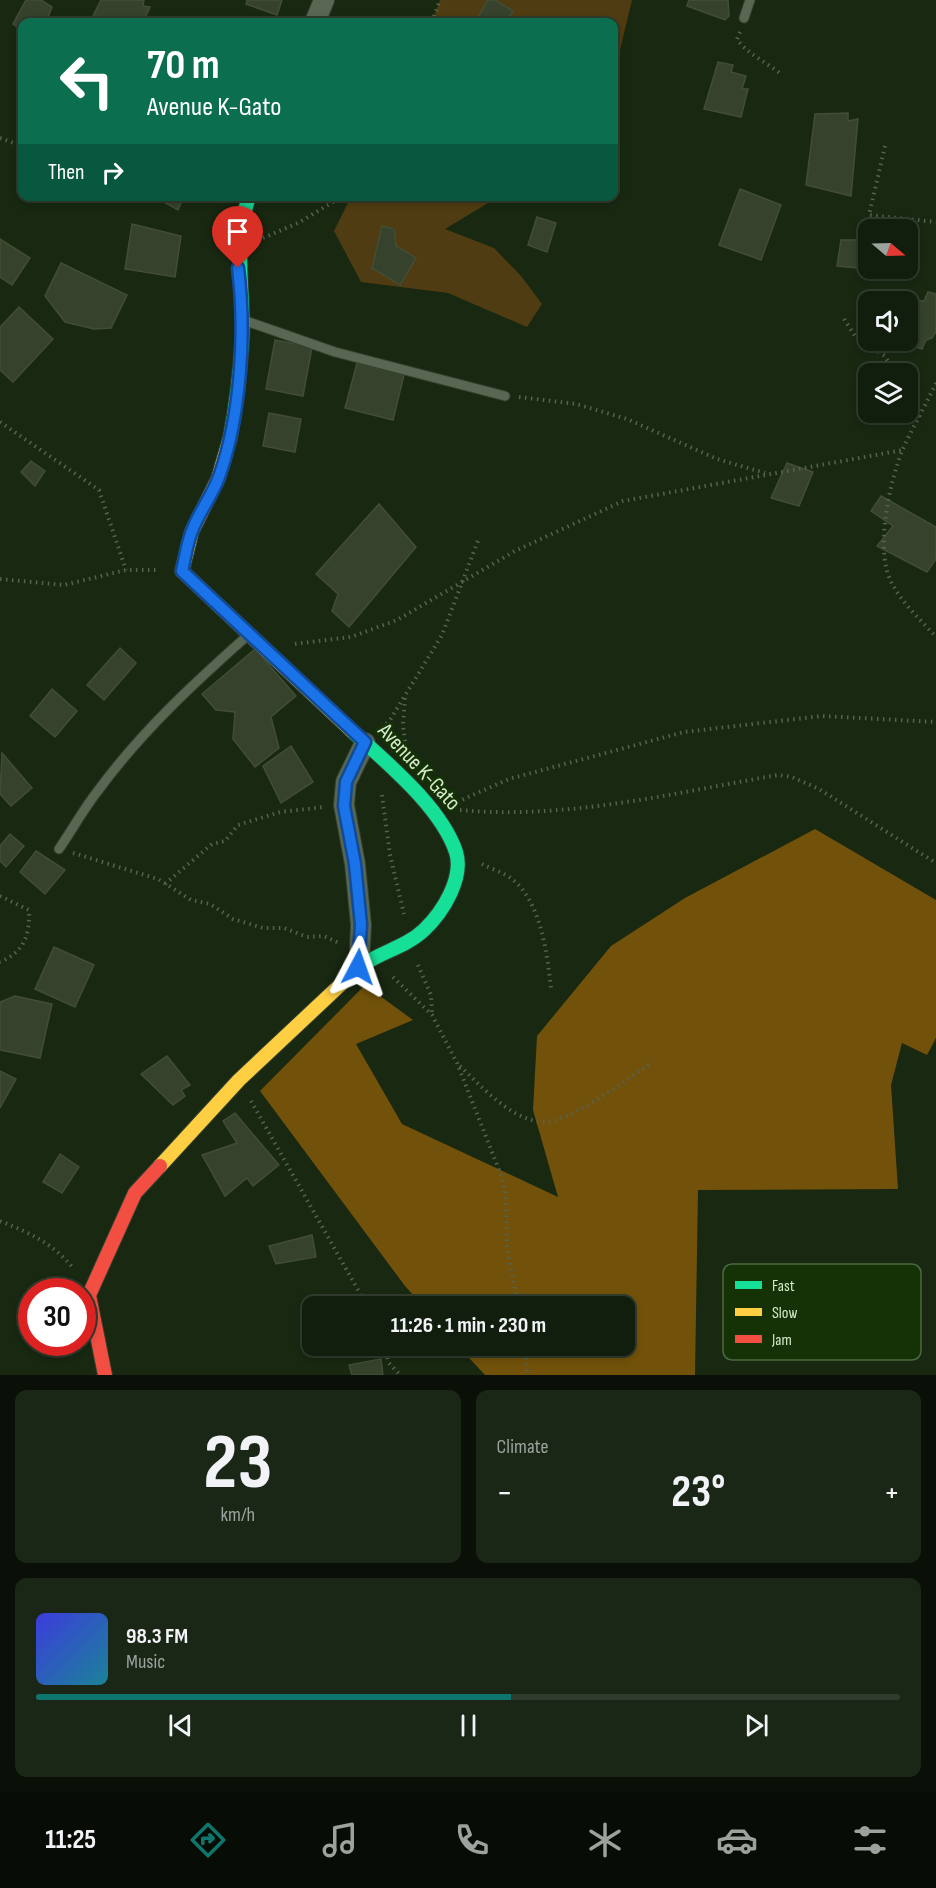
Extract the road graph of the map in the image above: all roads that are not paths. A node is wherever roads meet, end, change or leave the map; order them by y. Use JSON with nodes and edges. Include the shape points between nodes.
{"nodes":[{"id":1,"x":324,"y":0,"type":"edge"},
{"id":2,"x":750,"y":0,"type":"edge"},
{"id":3,"x":317,"y":18,"type":"edge"},
{"id":4,"x":744,"y":18,"type":"road end"},
{"id":5,"x":247,"y":201,"type":"edge"},
{"id":6,"x":242,"y":320,"type":"junction"},
{"id":7,"x":505,"y":396,"type":"road end"},
{"id":8,"x":249,"y":634,"type":"junction"},
{"id":9,"x":365,"y":742,"type":"junction"},
{"id":10,"x":59,"y":849,"type":"road end"},
{"id":11,"x":364,"y":959,"type":"junction"},
{"id":12,"x":105,"y":1375,"type":"edge"}],
"edges":[{"from":1,"to":3,"type":"street"},
{"from":2,"to":4,"type":"lane"},
{"from":5,"to":6,"type":"street","via":[[238,249]]},
{"from":6,"to":7,"type":"lane","via":[[335,352]]},
{"from":6,"to":8,"type":"street","name":"Avenue K-Gato","via":[[231,436],[219,479],[192,531],[182,571]]},
{"from":8,"to":9,"type":"street","name":"Avenue K-Gato"},
{"from":8,"to":10,"type":"lane","via":[[155,723],[97,791]]},
{"from":9,"to":11,"type":"street","via":[[346,782],[344,806],[355,864]]},
{"from":9,"to":11,"type":"street","name":"Avenue K-Gato","via":[[411,789],[439,811],[456,853],[457,873],[450,895],[425,928],[410,939]]},
{"from":11,"to":12,"type":"street","via":[[239,1080],[135,1193],[89,1295]]}]}
